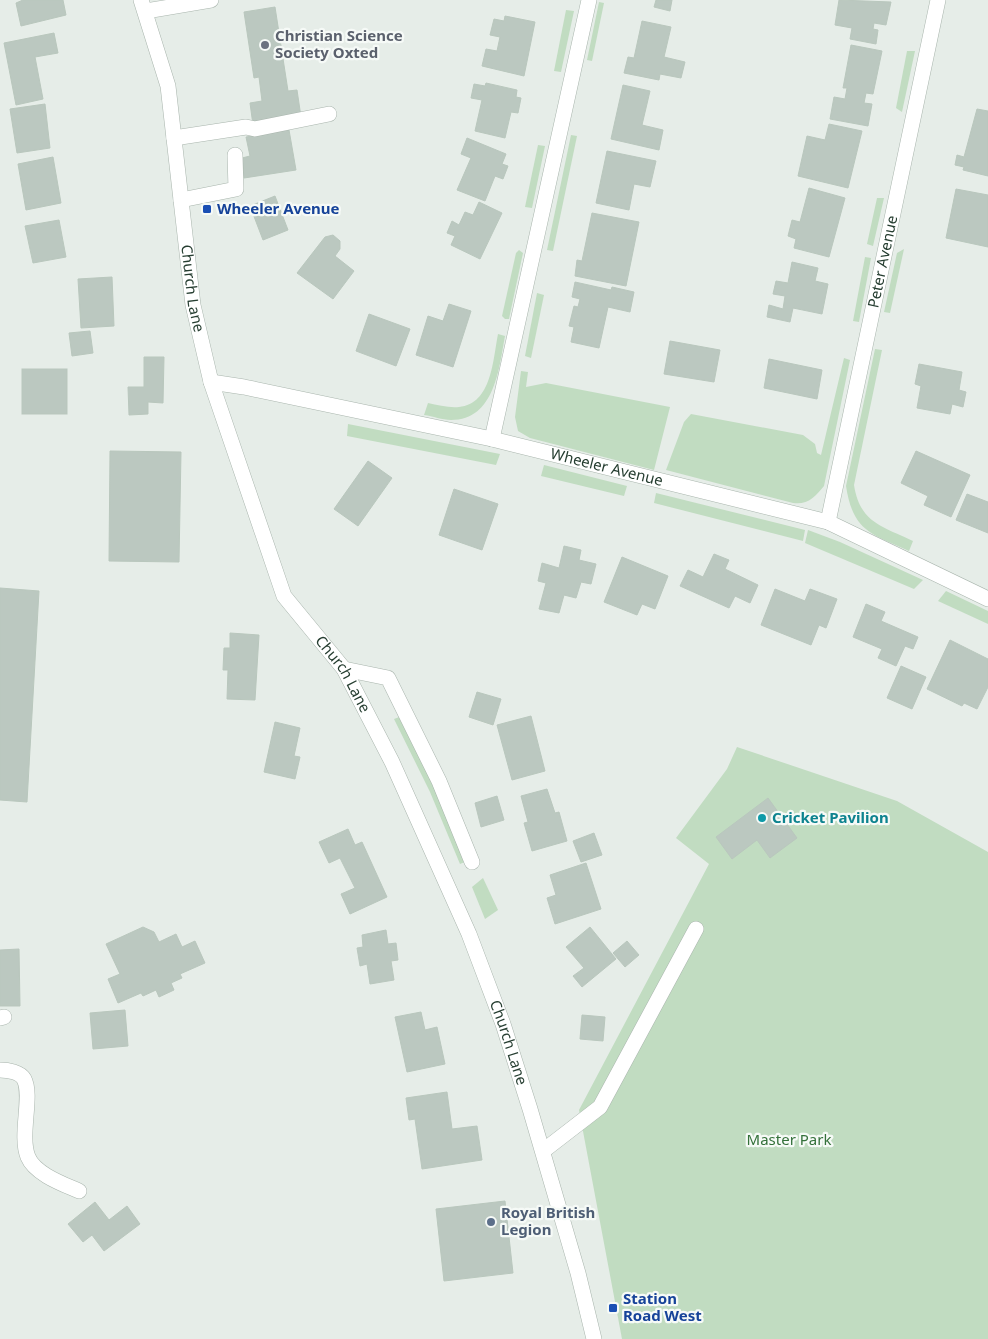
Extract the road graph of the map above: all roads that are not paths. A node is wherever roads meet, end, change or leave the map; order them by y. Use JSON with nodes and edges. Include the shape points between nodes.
{"nodes":[{"id":1,"x":211,"y":0,"type":"edge"},
{"id":2,"x":589,"y":0,"type":"edge"},
{"id":3,"x":938,"y":0,"type":"edge"},
{"id":4,"x":143,"y":6,"type":"edge"},
{"id":5,"x":329,"y":114,"type":"dead end"},
{"id":6,"x":174,"y":138,"type":"junction"},
{"id":7,"x":234,"y":155,"type":"dead end"},
{"id":8,"x":180,"y":200,"type":"junction"},
{"id":9,"x":212,"y":382,"type":"junction"},
{"id":10,"x":492,"y":439,"type":"junction"},
{"id":11,"x":828,"y":522,"type":"junction"},
{"id":12,"x":988,"y":598,"type":"edge"},
{"id":13,"x":344,"y":669,"type":"junction"},
{"id":14,"x":472,"y":862,"type":"dead end"},
{"id":15,"x":696,"y":929,"type":"dead end"},
{"id":16,"x":0,"y":1070,"type":"edge"},
{"id":17,"x":543,"y":1150,"type":"junction"},
{"id":18,"x":79,"y":1191,"type":"dead end"},
{"id":19,"x":594,"y":1339,"type":"edge"}],
"edges":[{"from":1,"to":4,"type":"street"},
{"from":2,"to":10,"type":"street"},
{"from":3,"to":11,"type":"street","name":"Peter Avenue"},
{"from":4,"to":6,"type":"street","name":"Church Lane","via":[[168,86]]},
{"from":5,"to":6,"type":"street","via":[[255,129],[246,127]]},
{"from":6,"to":8,"type":"street","name":"Church Lane"},
{"from":7,"to":8,"type":"street","via":[[236,189]]},
{"from":8,"to":9,"type":"street","name":"Church Lane","via":[[193,304]]},
{"from":9,"to":10,"type":"street","name":"Wheeler Avenue"},
{"from":9,"to":13,"type":"street","name":"Church Lane","via":[[284,596]]},
{"from":10,"to":11,"type":"street","name":"Wheeler Avenue"},
{"from":11,"to":12,"type":"street","name":"Wheeler Avenue"},
{"from":13,"to":14,"type":"street","via":[[388,678],[439,781]]},
{"from":13,"to":17,"type":"street","name":"Church Lane","via":[[392,762],[470,934]]},
{"from":15,"to":17,"type":"street","via":[[600,1107]]},
{"from":16,"to":18,"type":"street","via":[[17,1073],[24,1078],[28,1157],[43,1172]]},
{"from":17,"to":19,"type":"street","name":"Church Lane"}]}
